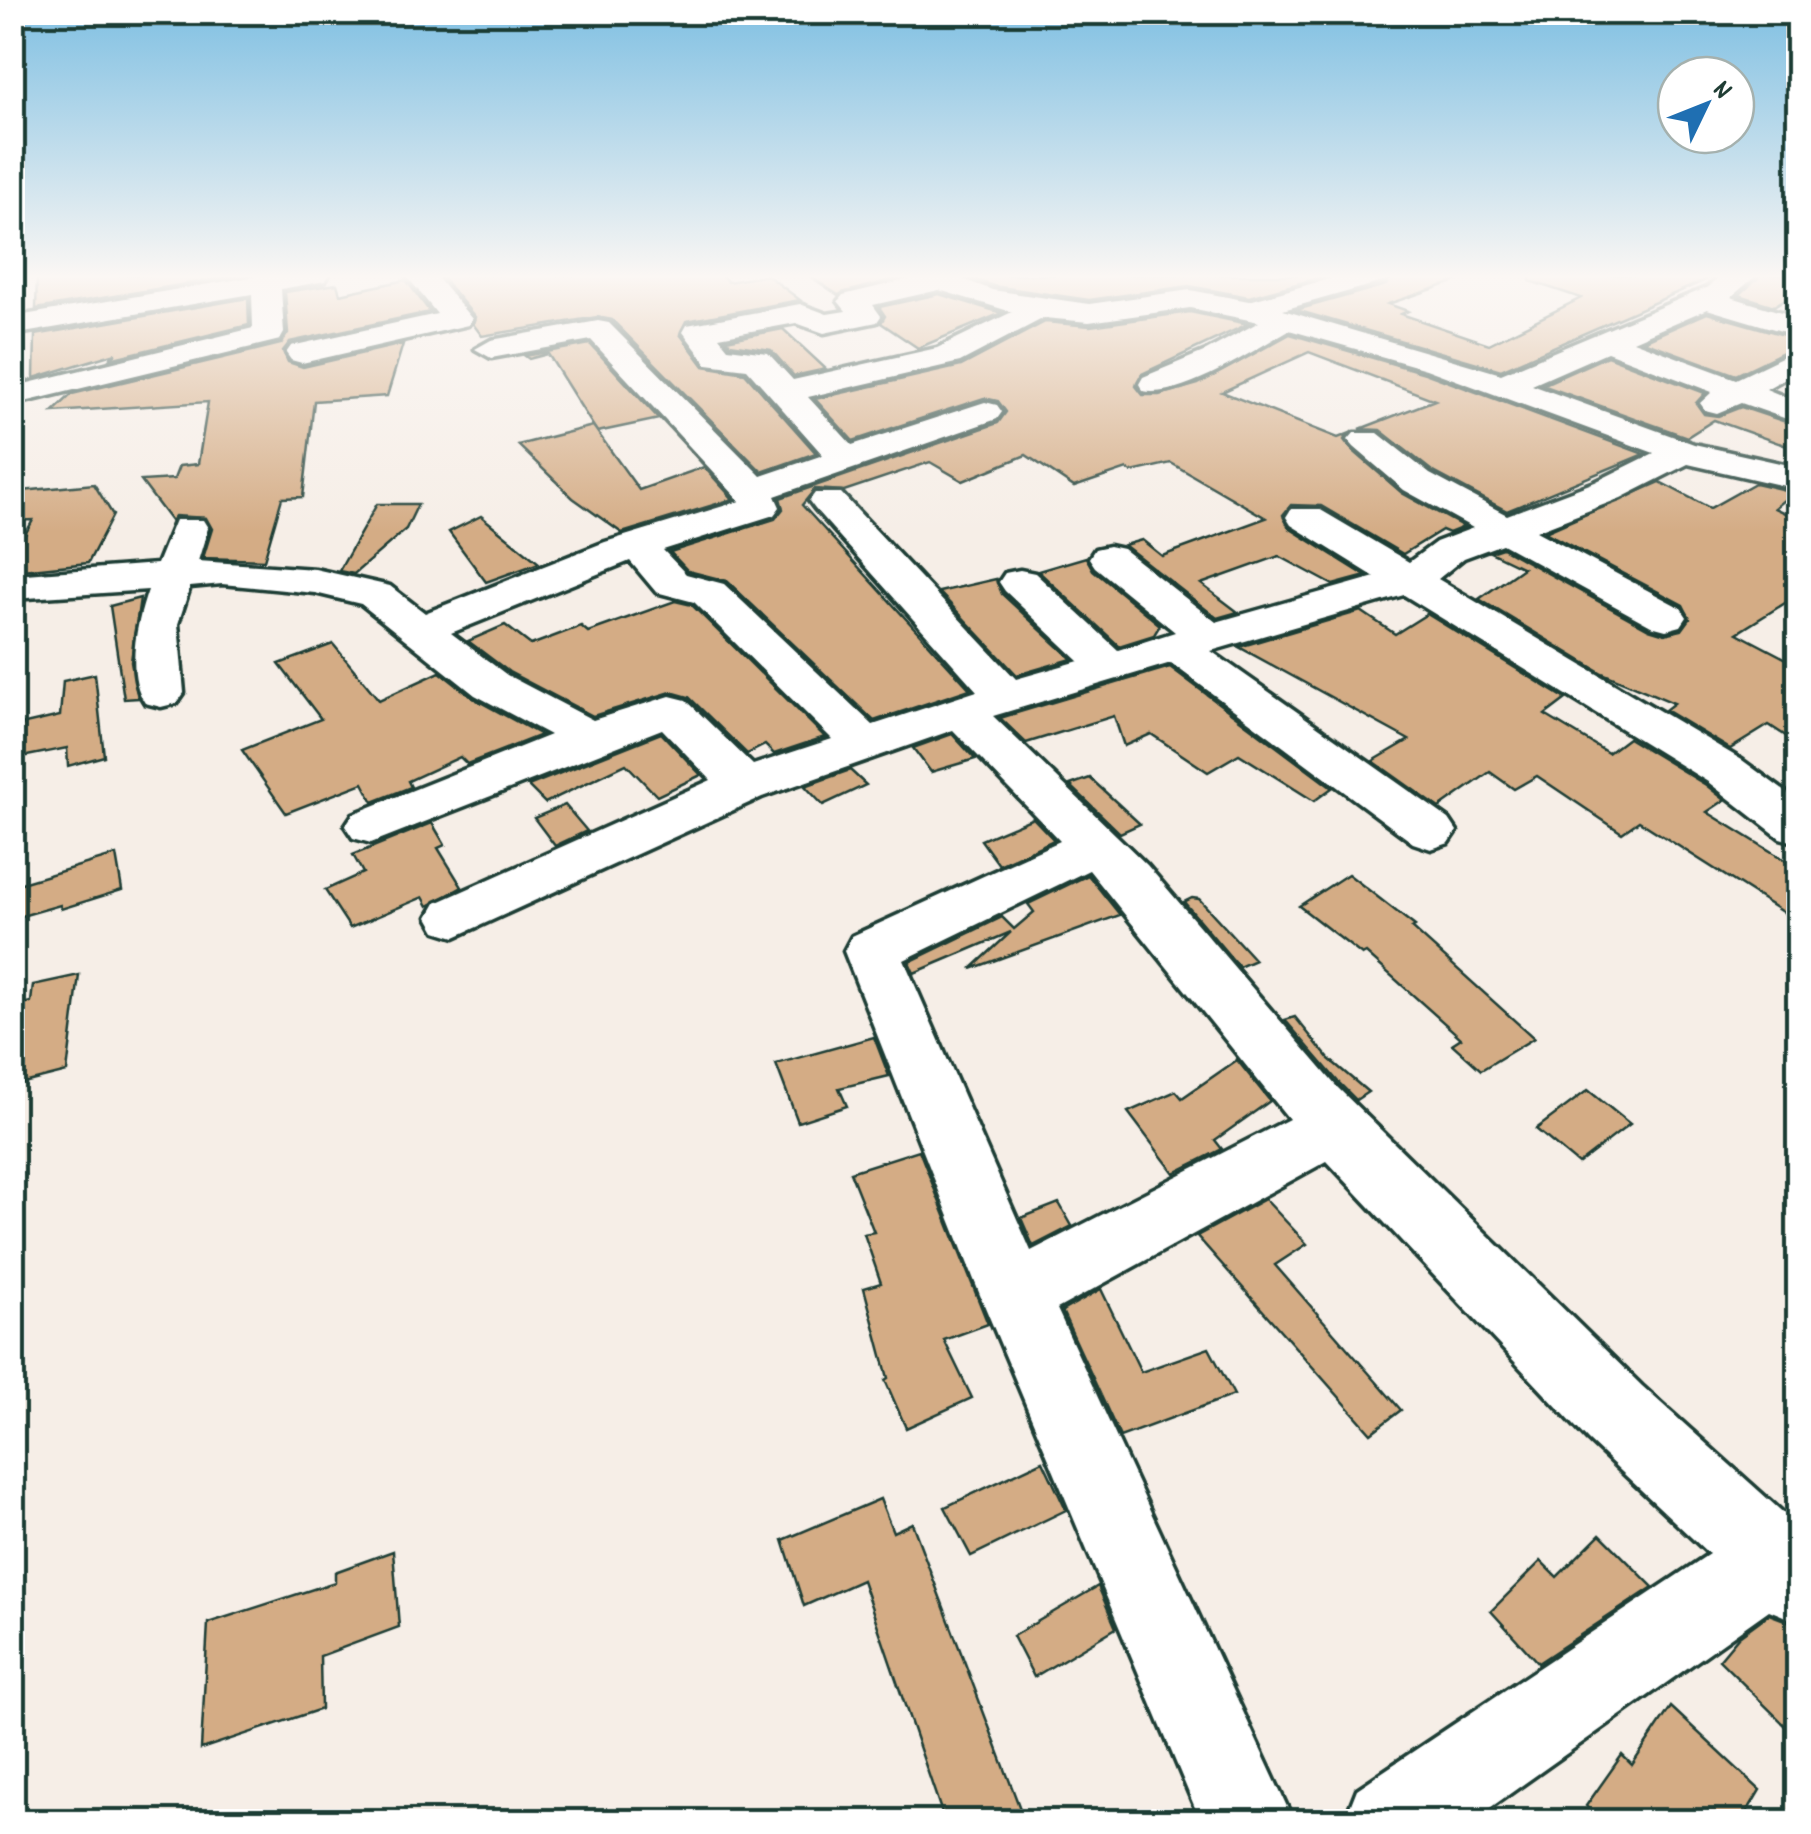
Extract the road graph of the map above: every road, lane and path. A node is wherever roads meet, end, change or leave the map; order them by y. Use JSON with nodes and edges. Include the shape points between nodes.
{"nodes":[{"id":1,"x":20,"y":361,"type":"edge"},
{"id":2,"x":173,"y":361,"type":"edge"},
{"id":3,"x":510,"y":361,"type":"edge"},
{"id":4,"x":628,"y":361,"type":"edge"},
{"id":5,"x":758,"y":361,"type":"edge"},
{"id":6,"x":929,"y":361,"type":"edge"},
{"id":7,"x":1210,"y":361,"type":"edge"},
{"id":8,"x":1427,"y":361,"type":"edge"},
{"id":9,"x":1557,"y":361,"type":"edge"},
{"id":10,"x":1656,"y":361,"type":"edge"},
{"id":11,"x":1793,"y":361,"type":"edge"},
{"id":12,"x":522,"y":369,"type":"dead end"},
{"id":13,"x":1155,"y":384,"type":"dead end"},
{"id":14,"x":1502,"y":386,"type":"junction"},
{"id":15,"x":1737,"y":391,"type":"junction"},
{"id":16,"x":785,"y":392,"type":"junction"},
{"id":17,"x":14,"y":406,"type":"edge"},
{"id":18,"x":986,"y":412,"type":"dead end"},
{"id":19,"x":1798,"y":413,"type":"edge"},
{"id":20,"x":1366,"y":440,"type":"dead end"},
{"id":21,"x":1670,"y":447,"type":"junction"},
{"id":22,"x":846,"y":460,"type":"junction"},
{"id":23,"x":1798,"y":478,"type":"edge"},
{"id":24,"x":754,"y":491,"type":"junction"},
{"id":25,"x":828,"y":501,"type":"dead end"},
{"id":26,"x":1304,"y":517,"type":"dead end"},
{"id":27,"x":1506,"y":526,"type":"junction"},
{"id":28,"x":190,"y":528,"type":"dead end"},
{"id":29,"x":631,"y":547,"type":"junction"},
{"id":30,"x":1109,"y":558,"type":"dead end"},
{"id":31,"x":174,"y":574,"type":"junction"},
{"id":32,"x":1413,"y":579,"type":"junction"},
{"id":33,"x":1020,"y":582,"type":"dead end"},
{"id":34,"x":12,"y":587,"type":"edge"},
{"id":35,"x":1666,"y":617,"type":"dead end"},
{"id":36,"x":418,"y":631,"type":"junction"},
{"id":37,"x":1191,"y":640,"type":"junction"},
{"id":38,"x":1108,"y":665,"type":"junction"},
{"id":39,"x":161,"y":693,"type":"dead end"},
{"id":40,"x":984,"y":703,"type":"junction"},
{"id":41,"x":589,"y":736,"type":"junction"},
{"id":42,"x":864,"y":743,"type":"junction"},
{"id":43,"x":744,"y":785,"type":"junction"},
{"id":44,"x":371,"y":826,"type":"dead end"},
{"id":45,"x":1798,"y":826,"type":"edge"},
{"id":46,"x":1431,"y":831,"type":"dead end"},
{"id":47,"x":1096,"y":846,"type":"junction"},
{"id":48,"x":455,"y":917,"type":"dead end"},
{"id":49,"x":1335,"y":1126,"type":"junction"},
{"id":50,"x":1015,"y":1295,"type":"junction"},
{"id":51,"x":1786,"y":1569,"type":"edge"},
{"id":52,"x":1248,"y":1822,"type":"edge"},
{"id":53,"x":1390,"y":1822,"type":"edge"}],
"edges":[{"from":1,"to":17,"type":"street"},
{"from":2,"to":17,"type":"street"},
{"from":3,"to":12,"type":"street"},
{"from":4,"to":24,"type":"street"},
{"from":5,"to":16,"type":"street"},
{"from":6,"to":16,"type":"street"},
{"from":7,"to":13,"type":"street"},
{"from":8,"to":14,"type":"street"},
{"from":9,"to":14,"type":"street"},
{"from":10,"to":15,"type":"street"},
{"from":11,"to":15,"type":"street"},
{"from":14,"to":21,"type":"street"},
{"from":15,"to":19,"type":"street"},
{"from":15,"to":21,"type":"street"},
{"from":16,"to":22,"type":"street"},
{"from":18,"to":22,"type":"street"},
{"from":20,"to":27,"type":"street","via":[[1418,482]]},
{"from":21,"to":23,"type":"street"},
{"from":21,"to":27,"type":"street","via":[[1608,490]]},
{"from":22,"to":24,"type":"street"},
{"from":24,"to":29,"type":"street","via":[[761,507]]},
{"from":25,"to":40,"type":"street"},
{"from":26,"to":32,"type":"street"},
{"from":27,"to":32,"type":"street","via":[[1450,550]]},
{"from":27,"to":35,"type":"street"},
{"from":28,"to":31,"type":"street"},
{"from":29,"to":36,"type":"street"},
{"from":29,"to":42,"type":"street","via":[[650,556],[671,583],[709,593]]},
{"from":30,"to":37,"type":"street"},
{"from":31,"to":34,"type":"street"},
{"from":31,"to":36,"type":"street","via":[[222,572],[375,595]]},
{"from":31,"to":39,"type":"street","via":[[157,624]]},
{"from":32,"to":37,"type":"street"},
{"from":32,"to":45,"type":"street","via":[[1725,772]]},
{"from":33,"to":38,"type":"street"},
{"from":36,"to":41,"type":"street","via":[[491,686]]},
{"from":37,"to":38,"type":"street"},
{"from":37,"to":46,"type":"street","via":[[1263,713]]},
{"from":38,"to":40,"type":"street"},
{"from":40,"to":42,"type":"street"},
{"from":40,"to":47,"type":"street"},
{"from":41,"to":43,"type":"street","via":[[670,710]]},
{"from":41,"to":44,"type":"street"},
{"from":42,"to":43,"type":"street"},
{"from":43,"to":48,"type":"street"},
{"from":47,"to":49,"type":"street"},
{"from":47,"to":50,"type":"street","via":[[872,950]]},
{"from":49,"to":50,"type":"street"},
{"from":49,"to":51,"type":"street","via":[[1615,1413]]},
{"from":50,"to":52,"type":"street"},
{"from":51,"to":53,"type":"street"}]}
